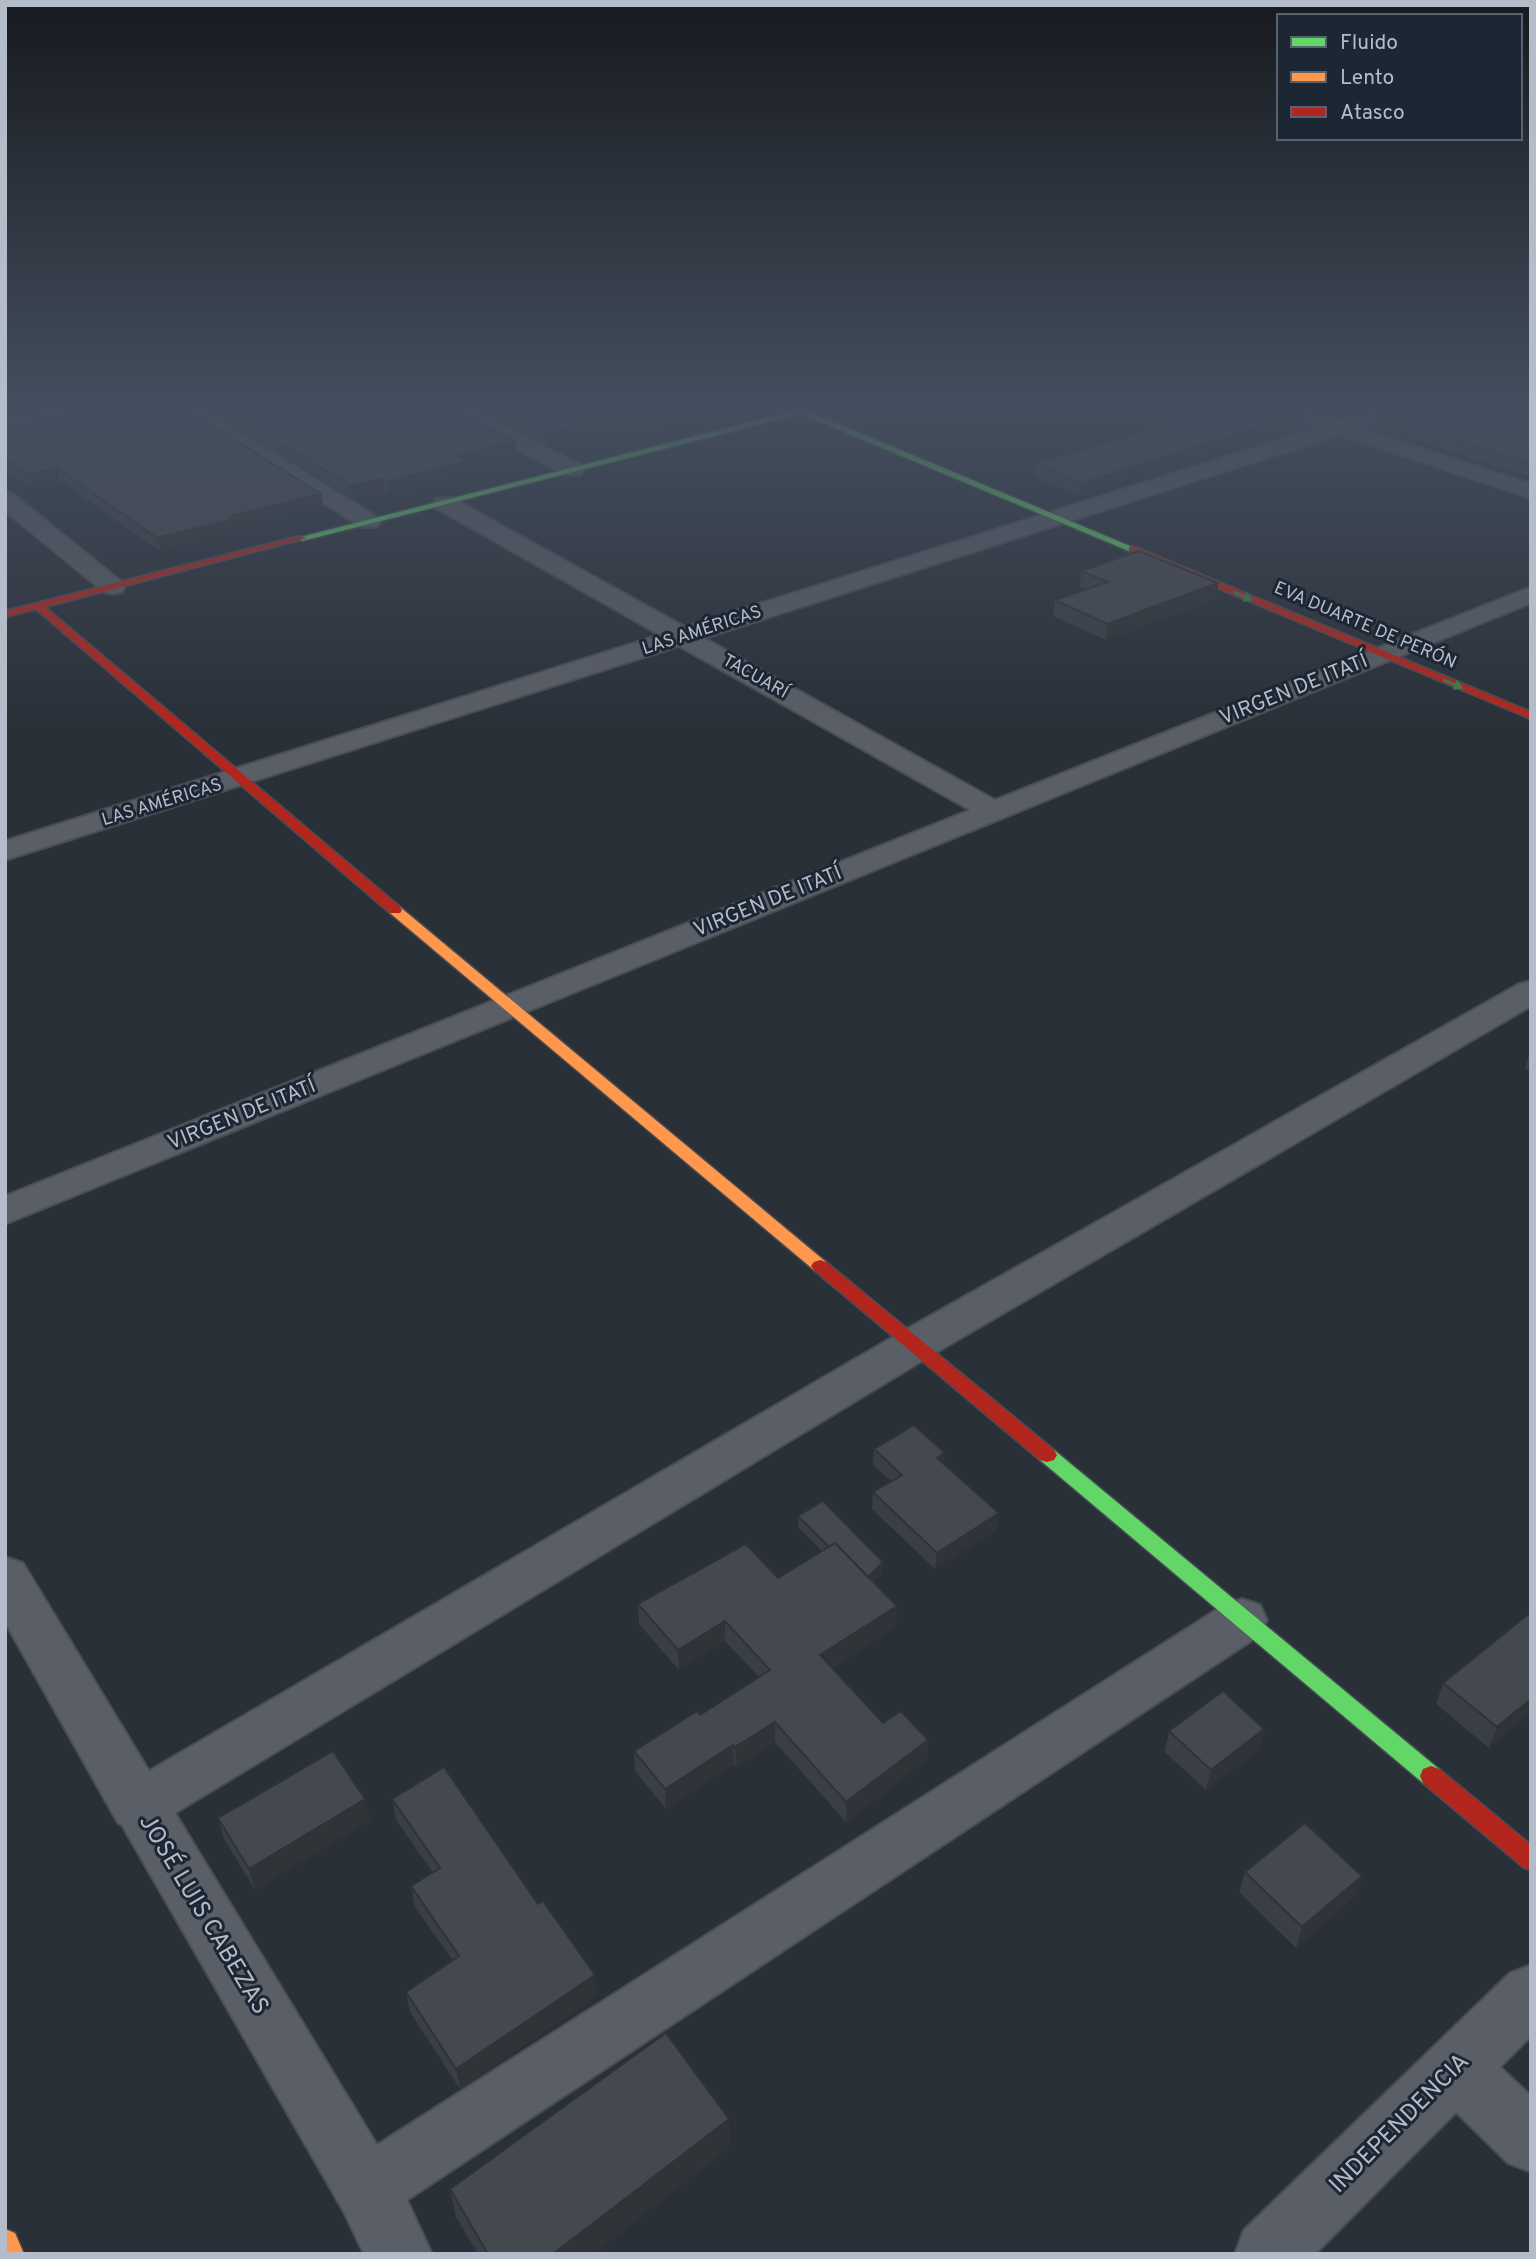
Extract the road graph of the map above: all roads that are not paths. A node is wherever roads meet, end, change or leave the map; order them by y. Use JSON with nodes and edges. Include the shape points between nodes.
{"nodes":[{"id":1,"x":24,"y":514,"type":"edge"},
{"id":2,"x":357,"y":514,"type":"edge"},
{"id":3,"x":377,"y":514,"type":"edge"},
{"id":4,"x":381,"y":514,"type":"edge"},
{"id":5,"x":466,"y":514,"type":"edge"},
{"id":6,"x":1038,"y":514,"type":"edge"},
{"id":7,"x":1073,"y":514,"type":"edge"},
{"id":8,"x":1098,"y":514,"type":"edge"},
{"id":9,"x":363,"y":518,"type":"junction"},
{"id":10,"x":1109,"y":519,"type":"dead end"},
{"id":11,"x":109,"y":582,"type":"junction"},
{"id":12,"x":1531,"y":594,"type":"edge"},
{"id":13,"x":5,"y":604,"type":"edge"},
{"id":14,"x":38,"y":606,"type":"junction"},
{"id":15,"x":5,"y":614,"type":"edge"},
{"id":16,"x":683,"y":637,"type":"junction"},
{"id":17,"x":1402,"y":645,"type":"junction"},
{"id":18,"x":1531,"y":716,"type":"edge"},
{"id":19,"x":241,"y":778,"type":"junction"},
{"id":20,"x":992,"y":810,"type":"junction"},
{"id":21,"x":5,"y":852,"type":"edge"},
{"id":22,"x":1531,"y":991,"type":"edge"},
{"id":23,"x":510,"y":1007,"type":"junction"},
{"id":24,"x":5,"y":1211,"type":"edge"},
{"id":25,"x":914,"y":1345,"type":"junction"},
{"id":26,"x":5,"y":1577,"type":"edge"},
{"id":27,"x":1242,"y":1620,"type":"junction"},
{"id":28,"x":138,"y":1806,"type":"junction"},
{"id":29,"x":1531,"y":1860,"type":"edge"},
{"id":30,"x":1531,"y":1994,"type":"edge"},
{"id":31,"x":1456,"y":2069,"type":"junction"},
{"id":32,"x":1531,"y":2140,"type":"edge"},
{"id":33,"x":367,"y":2189,"type":"junction"},
{"id":34,"x":5,"y":2243,"type":"edge"},
{"id":35,"x":10,"y":2254,"type":"edge"},
{"id":36,"x":399,"y":2254,"type":"edge"},
{"id":37,"x":1268,"y":2254,"type":"edge"}],
"edges":[{"from":1,"to":11,"type":"street"},
{"from":2,"to":9,"type":"street"},
{"from":3,"to":9,"type":"street"},
{"from":4,"to":9,"type":"street"},
{"from":5,"to":16,"type":"street","name":"TACUARÍ"},
{"from":6,"to":16,"type":"street","name":"LAS AMÉRICAS"},
{"from":7,"to":17,"type":"street","name":"EVA DUARTE DE PERÓN","one_way":true},
{"from":8,"to":10,"type":"street"},
{"from":9,"to":11,"type":"street"},
{"from":11,"to":13,"type":"street"},
{"from":11,"to":14,"type":"street"},
{"from":12,"to":17,"type":"street","name":"VIRGEN DE ITATÍ"},
{"from":14,"to":15,"type":"street"},
{"from":14,"to":19,"type":"street"},
{"from":16,"to":19,"type":"street","name":"LAS AMÉRICAS"},
{"from":16,"to":20,"type":"street","name":"TACUARÍ"},
{"from":17,"to":18,"type":"street","name":"EVA DUARTE DE PERÓN","one_way":true},
{"from":17,"to":20,"type":"street","name":"VIRGEN DE ITATÍ"},
{"from":19,"to":21,"type":"street","name":"LAS AMÉRICAS"},
{"from":19,"to":23,"type":"street"},
{"from":20,"to":23,"type":"street","name":"VIRGEN DE ITATÍ"},
{"from":22,"to":25,"type":"street"},
{"from":23,"to":24,"type":"street","name":"VIRGEN DE ITATÍ"},
{"from":23,"to":25,"type":"street"},
{"from":25,"to":27,"type":"street"},
{"from":25,"to":28,"type":"street"},
{"from":26,"to":28,"type":"street","name":"JOSÉ LUIS CABEZAS"},
{"from":27,"to":29,"type":"street"},
{"from":27,"to":33,"type":"street"},
{"from":28,"to":33,"type":"street","name":"JOSÉ LUIS CABEZAS"},
{"from":30,"to":31,"type":"street","name":"INDEPENDENCIA"},
{"from":31,"to":32,"type":"street"},
{"from":31,"to":37,"type":"street","name":"INDEPENDENCIA"},
{"from":33,"to":36,"type":"street","name":"JOSÉ LUIS CABEZAS"},
{"from":34,"to":35,"type":"street"}]}
